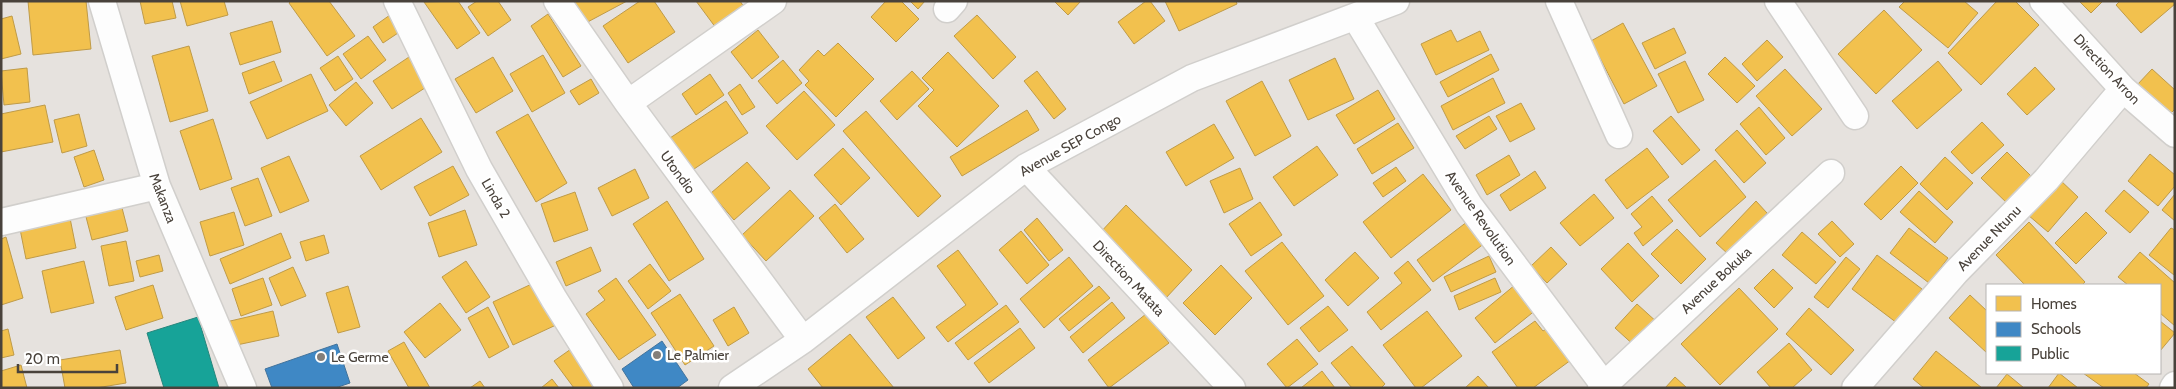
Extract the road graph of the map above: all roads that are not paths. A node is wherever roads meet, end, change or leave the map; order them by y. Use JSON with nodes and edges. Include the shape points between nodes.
{"nodes":[{"id":1,"x":102,"y":1,"type":"edge"},
{"id":2,"x":397,"y":1,"type":"edge"},
{"id":3,"x":557,"y":1,"type":"edge"},
{"id":4,"x":773,"y":1,"type":"edge"},
{"id":5,"x":1396,"y":1,"type":"edge"},
{"id":6,"x":1559,"y":1,"type":"edge"},
{"id":7,"x":1778,"y":1,"type":"edge"},
{"id":8,"x":2043,"y":1,"type":"edge"},
{"id":9,"x":1356,"y":18,"type":"junction"},
{"id":10,"x":2123,"y":89,"type":"junction"},
{"id":11,"x":628,"y":104,"type":"junction"},
{"id":12,"x":1855,"y":116,"type":"dead end"},
{"id":13,"x":2175,"y":134,"type":"edge"},
{"id":14,"x":1619,"y":135,"type":"dead end"},
{"id":15,"x":1026,"y":167,"type":"junction"},
{"id":16,"x":1831,"y":173,"type":"dead end"},
{"id":17,"x":157,"y":186,"type":"junction"},
{"id":18,"x":1,"y":222,"type":"edge"},
{"id":19,"x":802,"y":340,"type":"junction"},
{"id":20,"x":1602,"y":386,"type":"edge"},
{"id":21,"x":243,"y":388,"type":"edge"},
{"id":22,"x":610,"y":388,"type":"edge"},
{"id":23,"x":732,"y":388,"type":"edge"},
{"id":24,"x":1232,"y":388,"type":"edge"},
{"id":25,"x":1855,"y":388,"type":"edge"}],
"edges":[{"from":1,"to":17,"type":"street","name":"Makanza"},
{"from":2,"to":22,"type":"street","name":"Linda 2","via":[[479,168],[554,299]]},
{"from":3,"to":11,"type":"street","name":"Utondio"},
{"from":4,"to":11,"type":"street"},
{"from":5,"to":9,"type":"street","name":"Avenue SEP Congo"},
{"from":6,"to":14,"type":"street"},
{"from":7,"to":12,"type":"street"},
{"from":8,"to":10,"type":"street","name":"Direction Arron"},
{"from":9,"to":15,"type":"street","name":"Avenue SEP Congo","via":[[1192,78]]},
{"from":9,"to":20,"type":"street","name":"Avenue Revolution","via":[[1469,205]]},
{"from":10,"to":13,"type":"street","name":"Direction Arron"},
{"from":10,"to":25,"type":"street","name":"Avenue Ntunu","via":[[2046,180],[1956,272]]},
{"from":11,"to":19,"type":"street","name":"Utondio"},
{"from":15,"to":19,"type":"street","name":"Avenue SEP Congo"},
{"from":15,"to":24,"type":"street","name":"Direction Matata"},
{"from":16,"to":20,"type":"street","name":"Avenue Bokuka"},
{"from":17,"to":18,"type":"street"},
{"from":17,"to":21,"type":"street","name":"Makanza"},
{"from":19,"to":23,"type":"street","name":"Avenue SEP Congo"}]}
